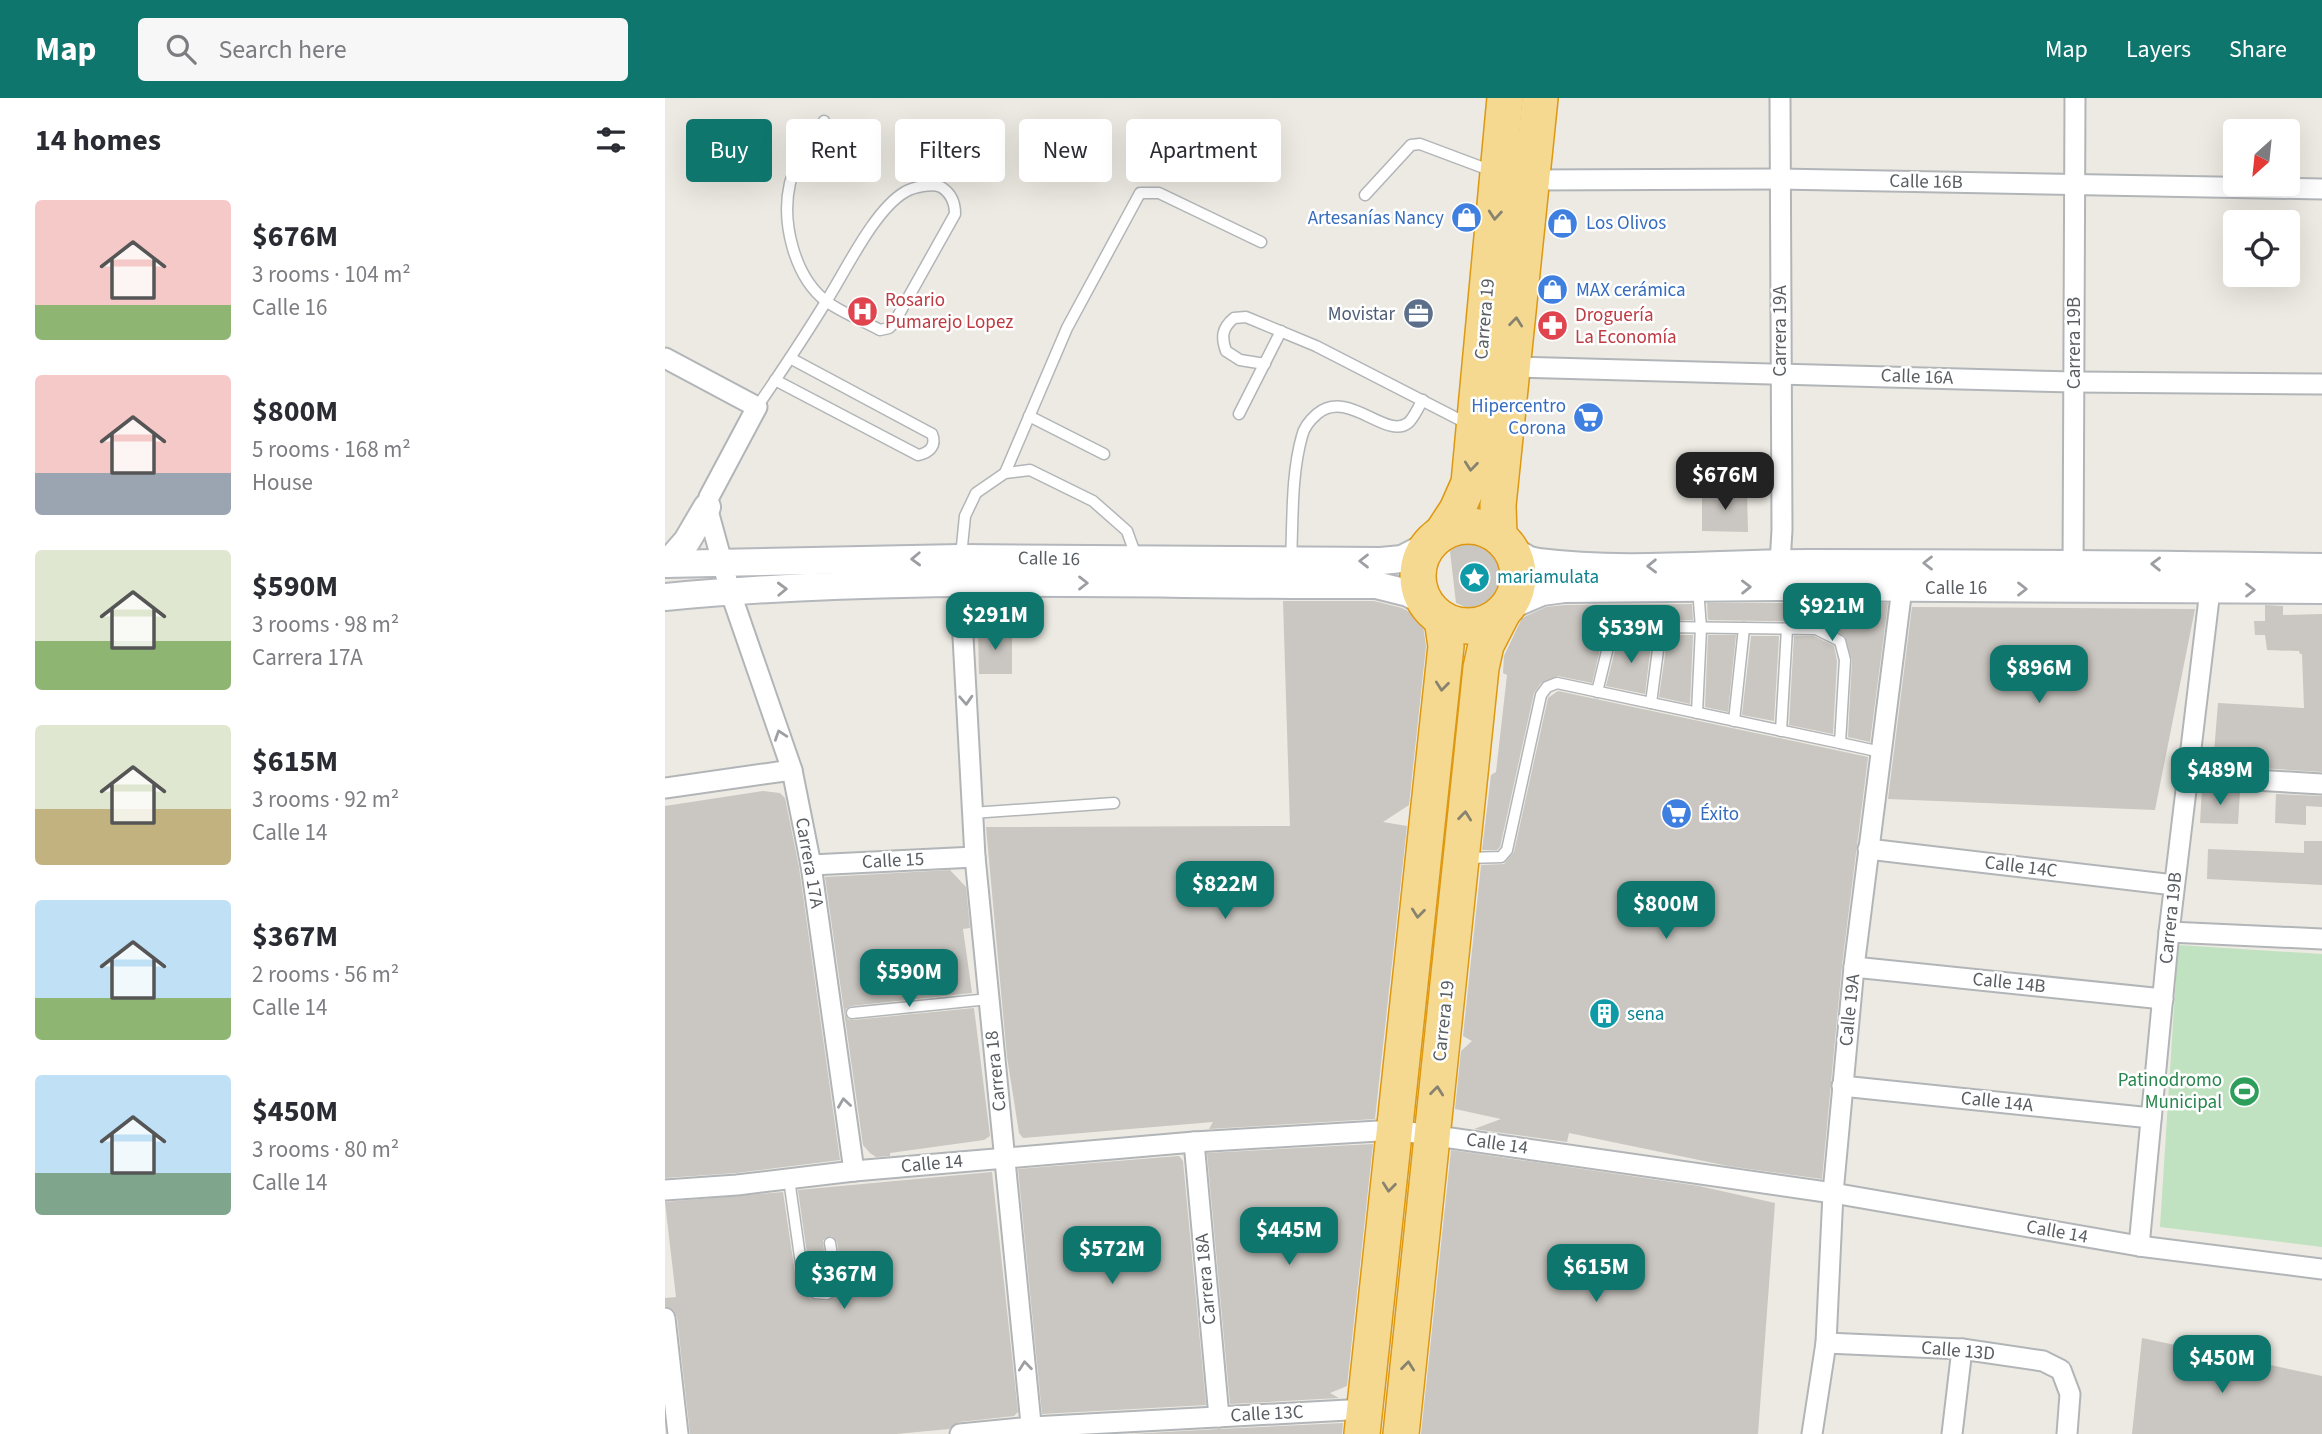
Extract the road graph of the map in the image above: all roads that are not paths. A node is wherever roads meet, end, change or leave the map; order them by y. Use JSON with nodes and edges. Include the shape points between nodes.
{"nodes":[{"id":1,"x":1505,"y":98,"type":"edge"},
{"id":2,"x":1540,"y":98,"type":"edge"},
{"id":3,"x":1780,"y":98,"type":"edge"},
{"id":4,"x":2075,"y":98,"type":"edge"},
{"id":5,"x":1515,"y":176,"type":"junction"},
{"id":6,"x":1779,"y":179,"type":"junction"},
{"id":7,"x":790,"y":182,"type":"edge"},
{"id":8,"x":2075,"y":186,"type":"junction"},
{"id":9,"x":2322,"y":189,"type":"edge"},
{"id":10,"x":1365,"y":195,"type":"dead end"},
{"id":11,"x":1261,"y":242,"type":"dead end"},
{"id":12,"x":827,"y":301,"type":"junction"},
{"id":13,"x":1281,"y":331,"type":"junction"},
{"id":14,"x":665,"y":358,"type":"edge"},
{"id":15,"x":790,"y":358,"type":"junction"},
{"id":16,"x":1265,"y":364,"type":"junction"},
{"id":17,"x":1511,"y":367,"type":"junction"},
{"id":18,"x":1780,"y":373,"type":"junction"},
{"id":19,"x":775,"y":380,"type":"junction"},
{"id":20,"x":2074,"y":382,"type":"junction"},
{"id":21,"x":2322,"y":384,"type":"edge"},
{"id":22,"x":1423,"y":400,"type":"junction"},
{"id":23,"x":757,"y":407,"type":"junction"},
{"id":24,"x":1239,"y":414,"type":"dead end"},
{"id":25,"x":1029,"y":416,"type":"junction"},
{"id":26,"x":1475,"y":427,"type":"junction"},
{"id":27,"x":1104,"y":454,"type":"dead end"},
{"id":28,"x":1005,"y":473,"type":"junction"},
{"id":29,"x":707,"y":507,"type":"junction"},
{"id":30,"x":1435,"y":539,"type":"junction"},
{"id":31,"x":1504,"y":542,"type":"junction"},
{"id":32,"x":1137,"y":560,"type":"junction"},
{"id":33,"x":1291,"y":561,"type":"junction"},
{"id":34,"x":1780,"y":563,"type":"junction"},
{"id":35,"x":666,"y":564,"type":"edge"},
{"id":36,"x":723,"y":564,"type":"junction"},
{"id":37,"x":2322,"y":567,"type":"edge"},
{"id":38,"x":960,"y":570,"type":"junction"},
{"id":39,"x":2073,"y":576,"type":"junction"},
{"id":40,"x":1698,"y":588,"type":"junction"},
{"id":41,"x":1902,"y":588,"type":"junction"},
{"id":42,"x":730,"y":590,"type":"junction"},
{"id":43,"x":2210,"y":590,"type":"junction"},
{"id":44,"x":2322,"y":590,"type":"edge"},
{"id":45,"x":665,"y":597,"type":"edge"},
{"id":46,"x":1506,"y":609,"type":"junction"},
{"id":47,"x":1434,"y":611,"type":"junction"},
{"id":48,"x":1661,"y":627,"type":"junction"},
{"id":49,"x":1701,"y":628,"type":"junction"},
{"id":50,"x":1744,"y":628,"type":"junction"},
{"id":51,"x":1787,"y":629,"type":"junction"},
{"id":52,"x":1597,"y":692,"type":"junction"},
{"id":53,"x":1651,"y":703,"type":"junction"},
{"id":54,"x":1697,"y":713,"type":"junction"},
{"id":55,"x":1734,"y":721,"type":"junction"},
{"id":56,"x":1781,"y":731,"type":"junction"},
{"id":57,"x":1840,"y":743,"type":"junction"},
{"id":58,"x":1881,"y":752,"type":"junction"},
{"id":59,"x":792,"y":770,"type":"junction"},
{"id":60,"x":2187,"y":778,"type":"junction"},
{"id":61,"x":2322,"y":784,"type":"edge"},
{"id":62,"x":665,"y":789,"type":"edge"},
{"id":63,"x":1114,"y":803,"type":"dead end"},
{"id":64,"x":972,"y":813,"type":"junction"},
{"id":65,"x":1868,"y":849,"type":"junction"},
{"id":66,"x":975,"y":857,"type":"junction"},
{"id":67,"x":1461,"y":858,"type":"junction"},
{"id":68,"x":811,"y":865,"type":"junction"},
{"id":69,"x":2174,"y":885,"type":"junction"},
{"id":70,"x":2169,"y":932,"type":"junction"},
{"id":71,"x":2322,"y":939,"type":"edge"},
{"id":72,"x":1854,"y":967,"type":"junction"},
{"id":73,"x":989,"y":999,"type":"junction"},
{"id":74,"x":2163,"y":999,"type":"junction"},
{"id":75,"x":852,"y":1013,"type":"dead end"},
{"id":76,"x":1842,"y":1086,"type":"junction"},
{"id":77,"x":2151,"y":1118,"type":"junction"},
{"id":78,"x":1395,"y":1130,"type":"junction"},
{"id":79,"x":1432,"y":1134,"type":"junction"},
{"id":80,"x":1194,"y":1142,"type":"junction"},
{"id":81,"x":1004,"y":1158,"type":"junction"},
{"id":82,"x":854,"y":1171,"type":"junction"},
{"id":83,"x":789,"y":1179,"type":"junction"},
{"id":84,"x":665,"y":1190,"type":"edge"},
{"id":85,"x":1833,"y":1193,"type":"junction"},
{"id":86,"x":830,"y":1243,"type":"dead end"},
{"id":87,"x":2139,"y":1246,"type":"junction"},
{"id":88,"x":2322,"y":1269,"type":"edge"},
{"id":89,"x":665,"y":1318,"type":"edge"},
{"id":90,"x":1826,"y":1343,"type":"junction"},
{"id":91,"x":1962,"y":1349,"type":"junction"},
{"id":92,"x":1219,"y":1417,"type":"junction"},
{"id":93,"x":1364,"y":1421,"type":"edge"},
{"id":94,"x":1032,"y":1431,"type":"edge"},
{"id":95,"x":678,"y":1434,"type":"edge"},
{"id":96,"x":960,"y":1434,"type":"edge"},
{"id":97,"x":1401,"y":1434,"type":"edge"},
{"id":98,"x":1812,"y":1434,"type":"edge"},
{"id":99,"x":1952,"y":1434,"type":"edge"},
{"id":100,"x":2067,"y":1434,"type":"edge"}],
"edges":[{"from":1,"to":5,"type":"highway","name":"Carrera 19"},
{"from":2,"to":5,"type":"highway","name":"Carrera 19"},
{"from":3,"to":6,"type":"street","name":"Carrera 19A"},
{"from":4,"to":8,"type":"street","name":"Carrera 19B"},
{"from":5,"to":6,"type":"street","name":"Calle 16B"},
{"from":5,"to":10,"type":"lane","via":[[1420,144],[1411,145]]},
{"from":17,"to":5,"type":"highway","name":"Carrera 19","one_way":true},
{"from":5,"to":26,"type":"highway","name":"Carrera 19","one_way":true},
{"from":6,"to":8,"type":"street","name":"Calle 16B"},
{"from":6,"to":18,"type":"street","name":"Carrera 19A"},
{"from":7,"to":12,"type":"lane","via":[[786,215],[793,248],[804,277]]},
{"from":8,"to":9,"type":"street","name":"Calle 16B"},
{"from":8,"to":20,"type":"street","name":"Carrera 19B"},
{"from":11,"to":25,"type":"lane","via":[[1159,193],[1140,193],[1067,328]]},
{"from":12,"to":12,"type":"lane","via":[[880,330],[894,323],[955,214],[949,193],[938,186],[905,191],[879,216]]},
{"from":12,"to":15,"type":"lane"},
{"from":13,"to":16,"type":"lane"},
{"from":13,"to":16,"type":"lane","via":[[1246,317],[1234,318],[1225,326],[1222,339],[1226,351],[1240,360]]},
{"from":13,"to":22,"type":"lane"},
{"from":14,"to":23,"type":"street"},
{"from":15,"to":19,"type":"lane"},
{"from":15,"to":19,"type":"lane","via":[[932,435],[932,449],[918,455]]},
{"from":16,"to":24,"type":"lane"},
{"from":17,"to":18,"type":"street","name":"Calle 16A"},
{"from":17,"to":31,"type":"highway","name":"Carrera 19","via":[[1498,505]]},
{"from":18,"to":20,"type":"street","name":"Calle 16A"},
{"from":18,"to":34,"type":"street","name":"Carrera 19A"},
{"from":19,"to":23,"type":"lane"},
{"from":20,"to":21,"type":"street","name":"Calle 16A"},
{"from":20,"to":39,"type":"street","name":"Carrera 19B"},
{"from":22,"to":26,"type":"lane"},
{"from":22,"to":33,"type":"lane","via":[[1407,423],[1397,426],[1332,406],[1310,420],[1302,435],[1295,484]]},
{"from":23,"to":29,"type":"street"},
{"from":25,"to":27,"type":"lane"},
{"from":25,"to":28,"type":"lane"},
{"from":26,"to":30,"type":"highway","name":"Carrera 19","one_way":true,"via":[[1469,483],[1457,510]]},
{"from":28,"to":32,"type":"lane","via":[[1030,470],[1093,501],[1127,531]]},
{"from":28,"to":38,"type":"lane","via":[[976,493],[965,516]]},
{"from":29,"to":35,"type":"main road","via":[[687,541]]},
{"from":29,"to":36,"type":"street","name":"Carrera 17A"},
{"from":30,"to":31,"type":"highway","via":[[1466,526],[1483,528]]},
{"from":30,"to":33,"type":"main road","name":"Calle 16","one_way":true,"via":[[1402,559]]},
{"from":30,"to":47,"type":"highway","via":[[1418,569],[1419,587]]},
{"from":34,"to":31,"type":"main road","name":"Calle 16","one_way":true,"via":[[1557,565],[1528,560]]},
{"from":31,"to":46,"type":"highway","via":[[1519,573],[1517,590]]},
{"from":32,"to":33,"type":"main road","name":"Calle 16"},
{"from":32,"to":38,"type":"main road","name":"Calle 16"},
{"from":39,"to":34,"type":"main road","name":"Calle 16","one_way":true},
{"from":35,"to":36,"type":"main road","name":"Calle 16"},
{"from":38,"to":36,"type":"main road","name":"Calle 16","one_way":true},
{"from":36,"to":42,"type":"street","name":"Carrera 17A"},
{"from":37,"to":39,"type":"main road","name":"Calle 16","one_way":true},
{"from":42,"to":38,"type":"main road","name":"Calle 16","one_way":true},
{"from":38,"to":47,"type":"main road","name":"Calle 16","one_way":true,"via":[[1376,585],[1408,593]]},
{"from":38,"to":64,"type":"street","name":"Carrera 18","one_way":true},
{"from":41,"to":39,"type":"main road","name":"Calle 16","one_way":true},
{"from":39,"to":43,"type":"main road","name":"Calle 16"},
{"from":40,"to":41,"type":"main road","name":"Calle 16","one_way":true},
{"from":40,"to":46,"type":"main road","name":"Calle 16","via":[[1564,589],[1542,592]]},
{"from":40,"to":49,"type":"lane"},
{"from":41,"to":58,"type":"street","name":"Calle 19A"},
{"from":42,"to":45,"type":"main road","name":"Calle 16"},
{"from":59,"to":42,"type":"street","name":"Carrera 17A","one_way":true},
{"from":43,"to":44,"type":"main road","name":"Calle 16","one_way":true},
{"from":43,"to":60,"type":"street","name":"Carrera 19B"},
{"from":46,"to":47,"type":"highway","via":[[1478,625],[1459,625]]},
{"from":67,"to":46,"type":"highway","name":"Carrera 19","one_way":true,"via":[[1481,668],[1486,645]]},
{"from":47,"to":78,"type":"highway","name":"Carrera 19","one_way":true,"via":[[1446,646]]},
{"from":48,"to":49,"type":"lane"},
{"from":48,"to":52,"type":"lane","via":[[1628,629],[1608,647]]},
{"from":48,"to":53,"type":"lane"},
{"from":49,"to":50,"type":"lane"},
{"from":49,"to":54,"type":"lane"},
{"from":50,"to":51,"type":"lane"},
{"from":50,"to":55,"type":"lane"},
{"from":51,"to":56,"type":"lane"},
{"from":51,"to":57,"type":"lane","via":[[1816,629],[1840,641],[1845,660]]},
{"from":52,"to":53,"type":"lane"},
{"from":52,"to":67,"type":"lane","via":[[1557,684],[1547,687],[1541,695],[1507,850],[1501,858]]},
{"from":53,"to":54,"type":"lane"},
{"from":54,"to":55,"type":"lane"},
{"from":55,"to":56,"type":"lane"},
{"from":56,"to":57,"type":"lane"},
{"from":57,"to":58,"type":"lane"},
{"from":58,"to":65,"type":"street","name":"Calle 19A"},
{"from":59,"to":62,"type":"street"},
{"from":59,"to":68,"type":"street","name":"Carrera 17A"},
{"from":60,"to":61,"type":"street"},
{"from":60,"to":69,"type":"street","name":"Carrera 19B"},
{"from":63,"to":64,"type":"lane"},
{"from":64,"to":66,"type":"street","name":"Carrera 18"},
{"from":65,"to":69,"type":"street","name":"Calle 14C"},
{"from":65,"to":72,"type":"street","name":"Calle 19A"},
{"from":66,"to":68,"type":"street","name":"Calle 15"},
{"from":66,"to":73,"type":"street","name":"Carrera 18"},
{"from":79,"to":67,"type":"highway","name":"Carrera 19","one_way":true},
{"from":82,"to":68,"type":"street","name":"Carrera 17A","one_way":true},
{"from":69,"to":70,"type":"street","name":"Carrera 19B"},
{"from":70,"to":71,"type":"street"},
{"from":70,"to":74,"type":"street","name":"Carrera 19B"},
{"from":72,"to":74,"type":"street","name":"Calle 14B"},
{"from":72,"to":76,"type":"street","name":"Calle 19A"},
{"from":73,"to":75,"type":"lane"},
{"from":73,"to":81,"type":"street","name":"Carrera 18"},
{"from":74,"to":77,"type":"street","name":"Carrera 19B"},
{"from":76,"to":77,"type":"street","name":"Calle 14A"},
{"from":76,"to":85,"type":"street","name":"Calle 19A"},
{"from":77,"to":87,"type":"street","name":"Carrera 19B"},
{"from":78,"to":79,"type":"street","name":"Calle 14"},
{"from":78,"to":80,"type":"street","name":"Calle 14"},
{"from":78,"to":93,"type":"highway","name":"Carrera 19","one_way":true},
{"from":79,"to":85,"type":"street","name":"Calle 14"},
{"from":97,"to":79,"type":"highway","name":"Carrera 19","one_way":true},
{"from":80,"to":81,"type":"street","name":"Calle 14"},
{"from":80,"to":92,"type":"street","name":"Carrera 18A"},
{"from":81,"to":82,"type":"street","name":"Calle 14"},
{"from":94,"to":81,"type":"street","name":"Carrera 18","one_way":true},
{"from":82,"to":83,"type":"street","name":"Calle 14"},
{"from":83,"to":84,"type":"street","name":"Calle 14"},
{"from":83,"to":86,"type":"lane","via":[[803,1278],[815,1293],[834,1290]]},
{"from":85,"to":87,"type":"street","name":"Calle 14"},
{"from":85,"to":90,"type":"street","name":"Calle 19A"},
{"from":87,"to":88,"type":"street","name":"Calle 14"},
{"from":89,"to":95,"type":"street"},
{"from":90,"to":91,"type":"street","name":"Calle 13D"},
{"from":90,"to":98,"type":"street","name":"Calle 19A"},
{"from":91,"to":99,"type":"street"},
{"from":91,"to":100,"type":"street","name":"Calle 13D","via":[[2043,1361],[2061,1370],[2070,1394]]},
{"from":92,"to":93,"type":"street","name":"Calle 13C"},
{"from":92,"to":94,"type":"street","name":"Calle 13C"},
{"from":94,"to":96,"type":"street","name":"Calle 13C"}]}
